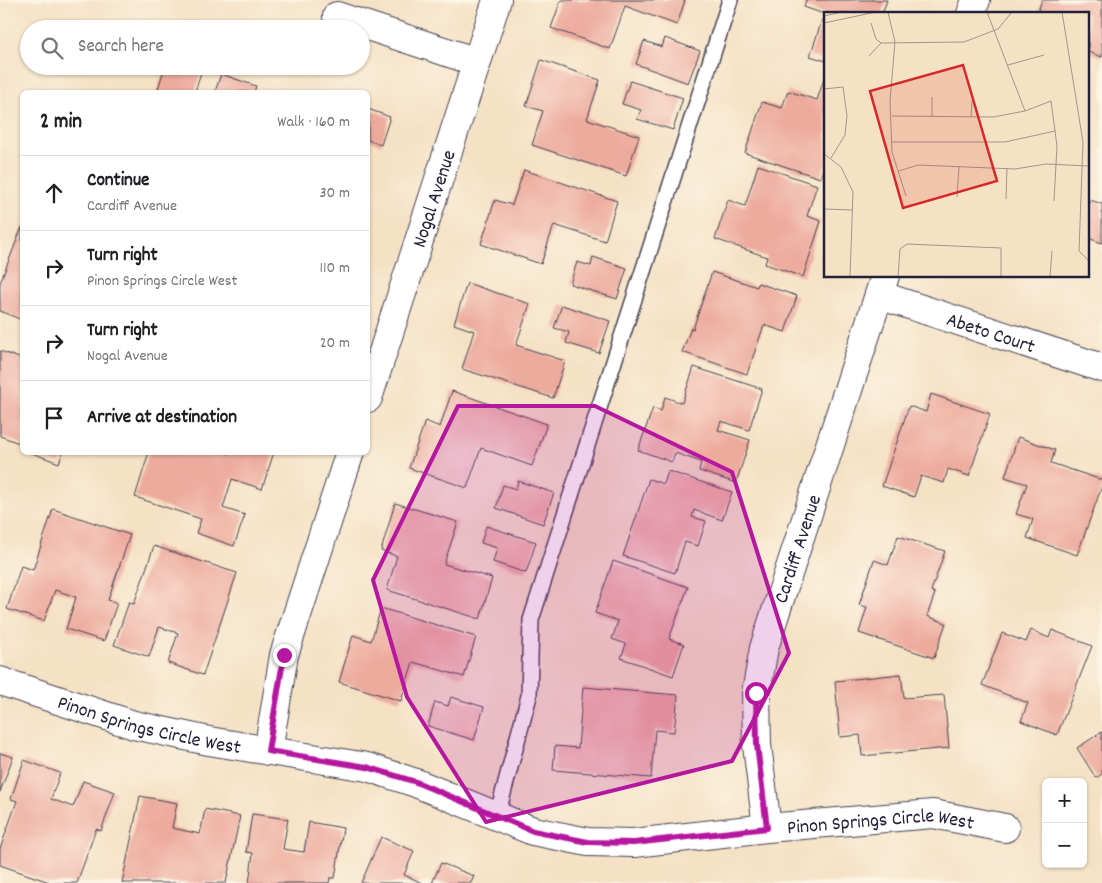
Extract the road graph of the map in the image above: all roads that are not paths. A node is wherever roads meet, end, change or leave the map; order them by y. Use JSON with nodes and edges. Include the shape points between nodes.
{"nodes":[{"id":1,"x":497,"y":0,"type":"edge"},
{"id":2,"x":730,"y":0,"type":"edge"},
{"id":3,"x":976,"y":0,"type":"edge"},
{"id":4,"x":972,"y":12,"type":"edge"},
{"id":5,"x":337,"y":16,"type":"dead end"},
{"id":6,"x":349,"y":20,"type":"edge"},
{"id":7,"x":370,"y":27,"type":"edge"},
{"id":8,"x":477,"y":62,"type":"junction"},
{"id":9,"x":882,"y":286,"type":"edge"},
{"id":10,"x":1102,"y":368,"type":"edge"},
{"id":11,"x":370,"y":392,"type":"edge"},
{"id":12,"x":349,"y":455,"type":"edge"},
{"id":13,"x":0,"y":681,"type":"edge"},
{"id":14,"x":268,"y":751,"type":"junction"},
{"id":15,"x":496,"y":816,"type":"junction"},
{"id":16,"x":767,"y":828,"type":"junction"},
{"id":17,"x":1005,"y":828,"type":"dead end"}],
"edges":[{"from":1,"to":8,"type":"street","name":"Nogal Avenue"},
{"from":2,"to":15,"type":"lane","via":[[531,620],[529,696]]},
{"from":3,"to":4,"type":"street"},
{"from":5,"to":6,"type":"street"},
{"from":7,"to":8,"type":"street"},
{"from":8,"to":11,"type":"street","name":"Nogal Avenue"},
{"from":9,"to":10,"type":"street","name":"Abeto Court"},
{"from":9,"to":16,"type":"street","name":"Cardiff Avenue","via":[[764,648],[756,693],[757,745]]},
{"from":12,"to":14,"type":"street","via":[[284,655]]},
{"from":13,"to":14,"type":"street","name":"Pinon Springs Circle West","via":[[134,725]]},
{"from":14,"to":15,"type":"street","name":"Pinon Springs Circle West","via":[[367,767],[416,782]]},
{"from":15,"to":16,"type":"street","name":"Pinon Springs Circle West","via":[[533,831],[588,842],[634,843]]},
{"from":16,"to":17,"type":"street","name":"Pinon Springs Circle West","via":[[933,814]]}]}
